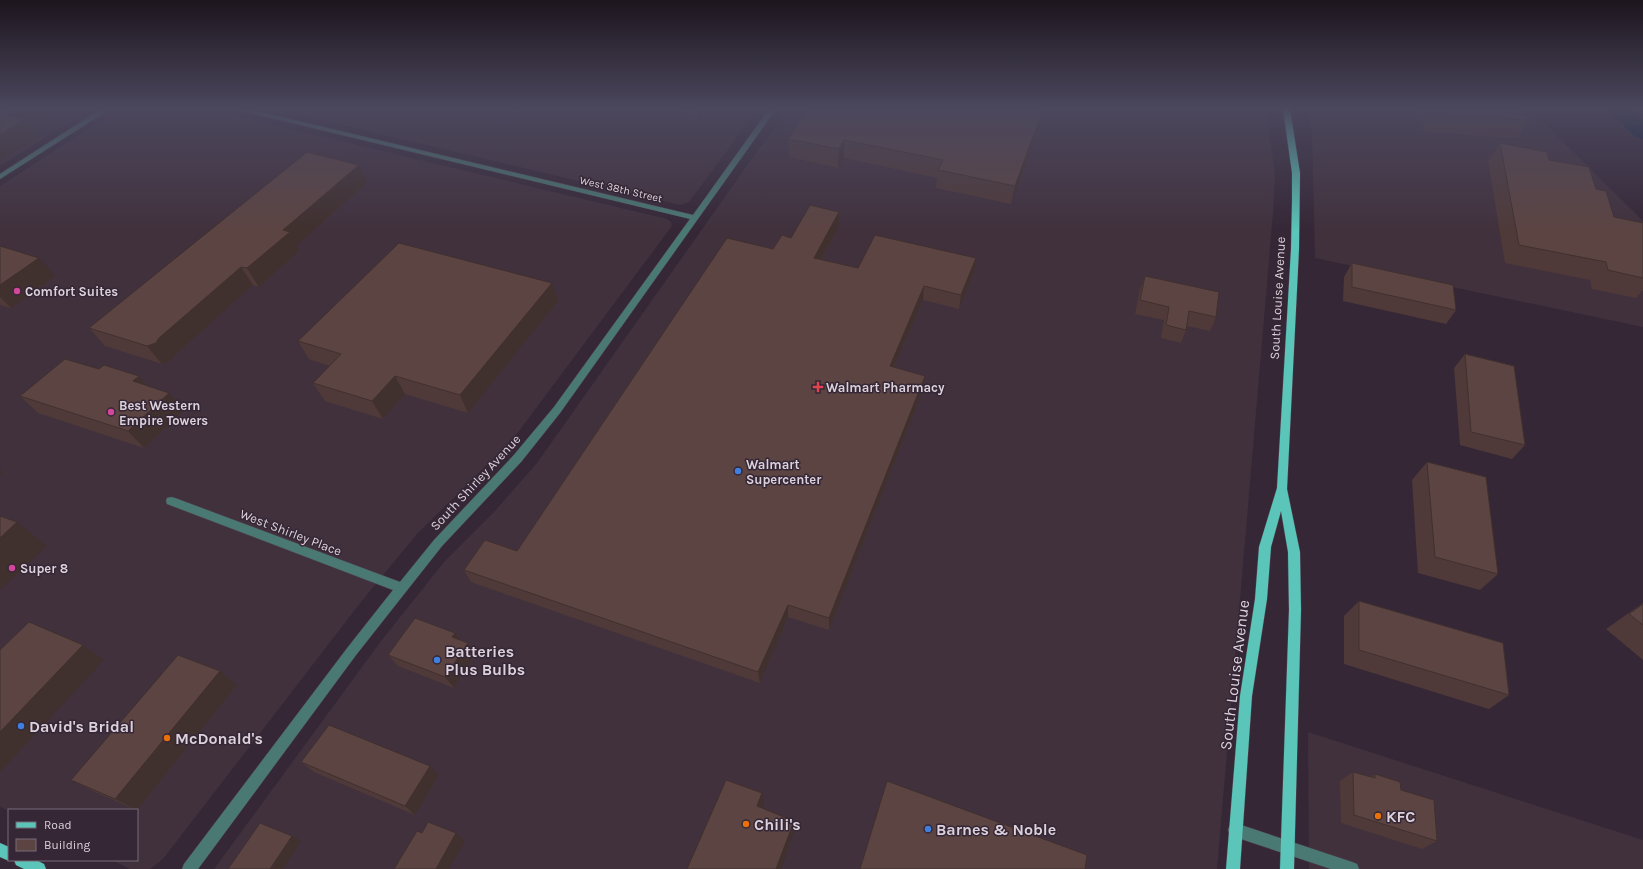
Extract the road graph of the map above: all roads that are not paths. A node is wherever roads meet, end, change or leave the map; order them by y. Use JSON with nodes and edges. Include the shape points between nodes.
{"nodes":[{"id":1,"x":44,"y":150,"type":"edge"},
{"id":2,"x":405,"y":150,"type":"edge"},
{"id":3,"x":744,"y":150,"type":"edge"},
{"id":4,"x":1293,"y":150,"type":"edge"},
{"id":5,"x":0,"y":177,"type":"edge"},
{"id":6,"x":695,"y":218,"type":"junction"},
{"id":7,"x":1282,"y":488,"type":"junction"},
{"id":8,"x":171,"y":501,"type":"dead end"},
{"id":9,"x":401,"y":588,"type":"junction"},
{"id":10,"x":1235,"y":830,"type":"junction"},
{"id":11,"x":1287,"y":847,"type":"junction"},
{"id":12,"x":23,"y":861,"type":"edge"},
{"id":13,"x":39,"y":869,"type":"edge"},
{"id":14,"x":189,"y":869,"type":"edge"},
{"id":15,"x":1233,"y":869,"type":"edge"},
{"id":16,"x":1287,"y":869,"type":"edge"},
{"id":17,"x":1352,"y":869,"type":"edge"}],
"edges":[{"from":1,"to":5,"type":"street"},
{"from":2,"to":6,"type":"street","name":"West 38th Street"},
{"from":3,"to":6,"type":"street","name":"South Shirley Avenue"},
{"from":4,"to":7,"type":"main road","name":"South Louise Avenue","via":[[1296,173],[1295,249]]},
{"from":6,"to":9,"type":"street","name":"South Shirley Avenue","via":[[558,410],[517,459],[438,543]]},
{"from":7,"to":10,"type":"main road","name":"South Louise Avenue","via":[[1266,547],[1246,696]]},
{"from":7,"to":11,"type":"main road","name":"South Louise Avenue","via":[[1294,552],[1295,603]]},
{"from":8,"to":9,"type":"street","name":"West Shirley Place"},
{"from":9,"to":14,"type":"street","name":"South Shirley Avenue"},
{"from":10,"to":11,"type":"street"},
{"from":10,"to":15,"type":"main road","name":"South Louise Avenue"},
{"from":11,"to":16,"type":"main road","name":"South Louise Avenue"},
{"from":11,"to":17,"type":"street"},
{"from":12,"to":13,"type":"main road"}]}
